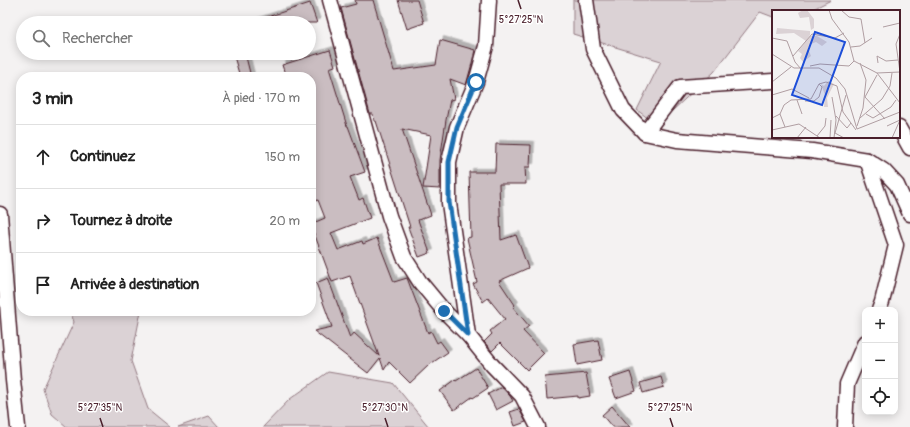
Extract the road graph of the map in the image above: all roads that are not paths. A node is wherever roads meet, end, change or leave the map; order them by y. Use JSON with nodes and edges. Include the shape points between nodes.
{"nodes":[{"id":1,"x":330,"y":0,"type":"edge"},
{"id":2,"x":489,"y":0,"type":"edge"},
{"id":3,"x":586,"y":0,"type":"edge"},
{"id":4,"x":772,"y":80,"type":"edge"},
{"id":5,"x":900,"y":130,"type":"edge"},
{"id":6,"x":645,"y":133,"type":"junction"},
{"id":7,"x":910,"y":148,"type":"edge"},
{"id":8,"x":867,"y":160,"type":"junction"},
{"id":9,"x":0,"y":214,"type":"edge"},
{"id":10,"x":910,"y":214,"type":"edge"},
{"id":11,"x":880,"y":307,"type":"edge"},
{"id":12,"x":468,"y":335,"type":"junction"},
{"id":13,"x":865,"y":343,"type":"edge"},
{"id":14,"x":18,"y":427,"type":"edge"},
{"id":15,"x":538,"y":427,"type":"edge"},
{"id":16,"x":845,"y":427,"type":"edge"}],
"edges":[{"from":1,"to":12,"type":"street","via":[[390,216],[404,257],[420,282]]},
{"from":2,"to":12,"type":"street","via":[[486,46],[476,82],[457,127],[449,162],[449,202]]},
{"from":3,"to":6,"type":"street","via":[[593,49],[623,110]]},
{"from":4,"to":6,"type":"street","via":[[680,87]]},
{"from":5,"to":7,"type":"street"},
{"from":6,"to":8,"type":"street","via":[[677,140],[812,151]]},
{"from":8,"to":10,"type":"street","via":[[884,170],[897,185]]},
{"from":8,"to":11,"type":"street","via":[[896,245]]},
{"from":9,"to":14,"type":"street"},
{"from":12,"to":15,"type":"street","via":[[522,396]]},
{"from":13,"to":16,"type":"street","via":[[847,384]]}]}
